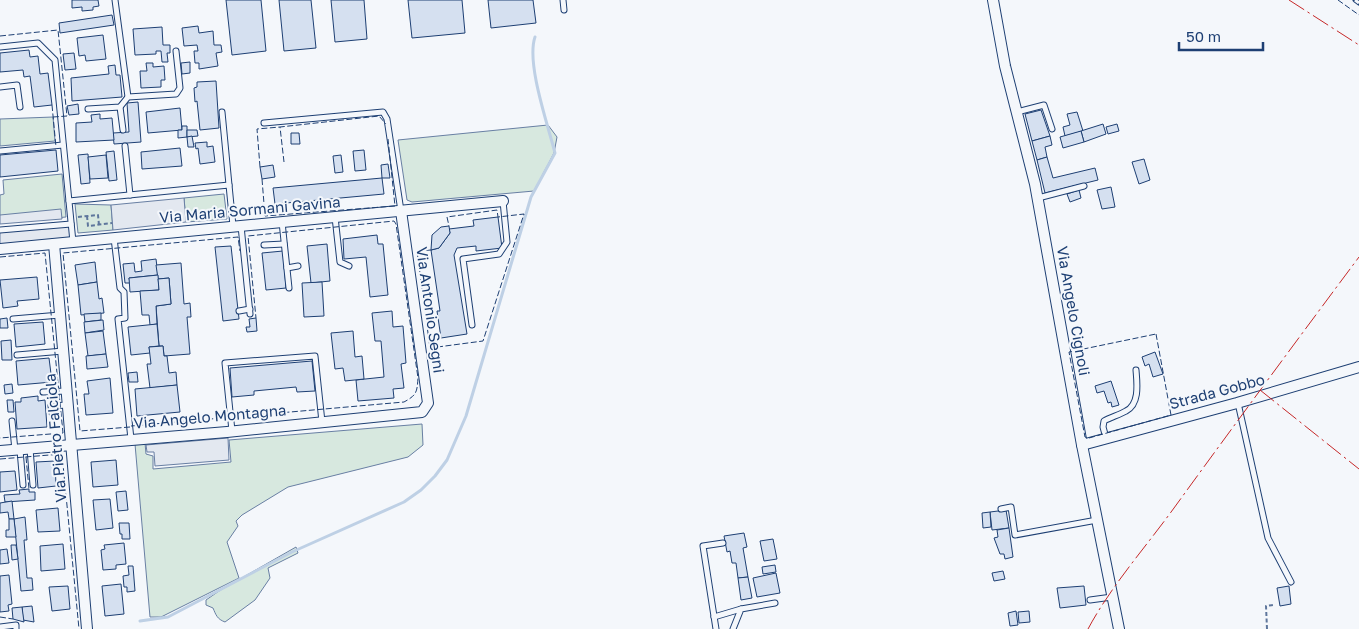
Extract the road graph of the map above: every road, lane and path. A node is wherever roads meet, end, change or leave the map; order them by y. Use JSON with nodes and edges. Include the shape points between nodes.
{"nodes":[{"id":1,"x":115,"y":0,"type":"edge"},
{"id":2,"x":563,"y":0,"type":"edge"},
{"id":3,"x":993,"y":0,"type":"edge"},
{"id":4,"x":564,"y":10,"type":"dead end"},
{"id":5,"x":0,"y":47,"type":"edge"},
{"id":6,"x":176,"y":50,"type":"dead end"},
{"id":7,"x":0,"y":87,"type":"edge"},
{"id":8,"x":128,"y":97,"type":"junction"},
{"id":9,"x":120,"y":106,"type":"junction"},
{"id":10,"x":20,"y":107,"type":"dead end"},
{"id":11,"x":88,"y":109,"type":"dead end"},
{"id":12,"x":222,"y":112,"type":"dead end"},
{"id":13,"x":1017,"y":112,"type":"junction"},
{"id":14,"x":264,"y":123,"type":"dead end"},
{"id":15,"x":1052,"y":129,"type":"dead end"},
{"id":16,"x":123,"y":130,"type":"dead end"},
{"id":17,"x":63,"y":145,"type":"junction"},
{"id":18,"x":125,"y":146,"type":"dead end"},
{"id":19,"x":0,"y":151,"type":"edge"},
{"id":20,"x":229,"y":185,"type":"junction"},
{"id":21,"x":1084,"y":186,"type":"dead end"},
{"id":22,"x":130,"y":195,"type":"junction"},
{"id":23,"x":1038,"y":198,"type":"junction"},
{"id":24,"x":69,"y":201,"type":"junction"},
{"id":25,"x":503,"y":202,"type":"joint"},
{"id":26,"x":401,"y":211,"type":"junction"},
{"id":27,"x":87,"y":216,"type":"junction"},
{"id":28,"x":335,"y":217,"type":"junction"},
{"id":29,"x":71,"y":221,"type":"junction"},
{"id":30,"x":282,"y":222,"type":"junction"},
{"id":31,"x":112,"y":223,"type":"dead end"},
{"id":32,"x":99,"y":225,"type":"junction"},
{"id":33,"x":237,"y":226,"type":"junction"},
{"id":34,"x":0,"y":230,"type":"edge"},
{"id":35,"x":114,"y":238,"type":"junction"},
{"id":36,"x":73,"y":242,"type":"junction"},
{"id":37,"x":54,"y":244,"type":"junction"},
{"id":38,"x":284,"y":244,"type":"junction"},
{"id":39,"x":264,"y":246,"type":"dead end"},
{"id":40,"x":0,"y":249,"type":"edge"},
{"id":41,"x":298,"y":266,"type":"dead end"},
{"id":42,"x":348,"y":266,"type":"dead end"},
{"id":43,"x":287,"y":268,"type":"junction"},
{"id":44,"x":289,"y":288,"type":"dead end"},
{"id":45,"x":239,"y":311,"type":"dead end"},
{"id":46,"x":60,"y":315,"type":"junction"},
{"id":47,"x":12,"y":319,"type":"dead end"},
{"id":48,"x":472,"y":325,"type":"dead end"},
{"id":49,"x":63,"y":351,"type":"junction"},
{"id":50,"x":17,"y":355,"type":"dead end"},
{"id":51,"x":1359,"y":367,"type":"edge"},
{"id":52,"x":1136,"y":370,"type":"dead end"},
{"id":53,"x":67,"y":391,"type":"junction"},
{"id":54,"x":44,"y":392,"type":"dead end"},
{"id":55,"x":1238,"y":403,"type":"junction"},
{"id":56,"x":68,"y":405,"type":"junction"},
{"id":57,"x":422,"y":412,"type":"joint"},
{"id":58,"x":52,"y":413,"type":"dead end"},
{"id":59,"x":12,"y":421,"type":"dead end"},
{"id":60,"x":322,"y":422,"type":"junction"},
{"id":61,"x":232,"y":431,"type":"junction"},
{"id":62,"x":1106,"y":438,"type":"junction"},
{"id":63,"x":131,"y":439,"type":"junction"},
{"id":64,"x":71,"y":444,"type":"junction"},
{"id":65,"x":1082,"y":444,"type":"junction"},
{"id":66,"x":22,"y":449,"type":"junction"},
{"id":67,"x":0,"y":451,"type":"edge"},
{"id":68,"x":23,"y":485,"type":"dead end"},
{"id":69,"x":33,"y":485,"type":"dead end"},
{"id":70,"x":1001,"y":508,"type":"dead end"},
{"id":71,"x":1097,"y":520,"type":"junction"},
{"id":72,"x":723,"y":543,"type":"dead end"},
{"id":73,"x":1291,"y":582,"type":"dead end"},
{"id":74,"x":1112,"y":597,"type":"junction"},
{"id":75,"x":1090,"y":600,"type":"dead end"},
{"id":76,"x":775,"y":603,"type":"dead end"},
{"id":77,"x":1273,"y":605,"type":"dead end"},
{"id":78,"x":741,"y":609,"type":"junction"},
{"id":79,"x":714,"y":617,"type":"junction"},
{"id":80,"x":0,"y":626,"type":"edge"},
{"id":81,"x":16,"y":629,"type":"edge"},
{"id":82,"x":87,"y":629,"type":"edge"},
{"id":83,"x":716,"y":629,"type":"edge"},
{"id":84,"x":733,"y":629,"type":"edge"},
{"id":85,"x":1118,"y":629,"type":"edge"},
{"id":86,"x":1267,"y":629,"type":"edge"}],
"edges":[{"from":1,"to":8,"type":"lane"},
{"from":2,"to":4,"type":"lane"},
{"from":3,"to":13,"type":"street","name":"Via Angelo Cignoli"},
{"from":5,"to":17,"type":"lane","via":[[38,43],[55,60]]},
{"from":6,"to":8,"type":"lane","via":[[180,88],[176,94]]},
{"from":7,"to":10,"type":"lane","via":[[18,85]]},
{"from":8,"to":9,"type":"lane"},
{"from":9,"to":11,"type":"lane"},
{"from":9,"to":16,"type":"lane"},
{"from":12,"to":20,"type":"lane"},
{"from":13,"to":15,"type":"lane","via":[[1044,105]]},
{"from":13,"to":23,"type":"street","name":"Via Angelo Cignoli"},
{"from":14,"to":26,"type":"lane","via":[[382,112],[387,119]]},
{"from":17,"to":19,"type":"lane"},
{"from":17,"to":24,"type":"lane"},
{"from":18,"to":22,"type":"lane"},
{"from":20,"to":22,"type":"lane"},
{"from":20,"to":33,"type":"lane"},
{"from":21,"to":23,"type":"lane"},
{"from":22,"to":24,"type":"lane"},
{"from":23,"to":65,"type":"street","name":"Via Angelo Cignoli"},
{"from":24,"to":29,"type":"lane"},
{"from":25,"to":26,"type":"street","name":"Via Maria Sormani Gavina"},
{"from":25,"to":48,"type":"lane","via":[[507,242],[499,254],[463,259]]},
{"from":26,"to":28,"type":"street","name":"Via Maria Sormani Gavina"},
{"from":26,"to":57,"type":"street","name":"Via Antonio Segni","via":[[428,403]]},
{"from":27,"to":29,"type":"path"},
{"from":27,"to":32,"type":"path","via":[[98,215]]},
{"from":27,"to":32,"type":"path","via":[[88,226]]},
{"from":28,"to":30,"type":"street","name":"Via Maria Sormani Gavina"},
{"from":28,"to":42,"type":"lane","via":[[340,262]]},
{"from":29,"to":34,"type":"lane"},
{"from":29,"to":36,"type":"lane"},
{"from":30,"to":33,"type":"street","name":"Via Maria Sormani Gavina"},
{"from":30,"to":38,"type":"lane"},
{"from":31,"to":32,"type":"path"},
{"from":33,"to":35,"type":"street","name":"Via Maria Sormani Gavina"},
{"from":33,"to":45,"type":"lane","via":[[250,312]]},
{"from":35,"to":36,"type":"street","name":"Via Maria Sormani Gavina"},
{"from":35,"to":63,"type":"lane","via":[[120,288],[124,292],[125,318],[118,319]]},
{"from":36,"to":37,"type":"street","name":"Via Maria Sormani Gavina"},
{"from":37,"to":40,"type":"street","name":"Via Maria Sormani Gavina"},
{"from":37,"to":46,"type":"street","name":"Via Pietro Falciola"},
{"from":38,"to":39,"type":"lane"},
{"from":38,"to":43,"type":"lane"},
{"from":41,"to":43,"type":"lane"},
{"from":43,"to":44,"type":"lane"},
{"from":46,"to":47,"type":"lane"},
{"from":46,"to":49,"type":"street","name":"Via Pietro Falciola"},
{"from":49,"to":50,"type":"lane"},
{"from":49,"to":53,"type":"street","name":"Via Pietro Falciola"},
{"from":51,"to":55,"type":"street","name":"Strada Gobbo"},
{"from":52,"to":62,"type":"lane","via":[[1137,383],[1131,408],[1104,421]]},
{"from":53,"to":54,"type":"lane"},
{"from":53,"to":56,"type":"street","name":"Via Pietro Falciola"},
{"from":55,"to":62,"type":"street","name":"Strada Gobbo"},
{"from":55,"to":73,"type":"lane","via":[[1268,538]]},
{"from":56,"to":58,"type":"lane","via":[[52,406]]},
{"from":56,"to":64,"type":"street","name":"Via Pietro Falciola"},
{"from":57,"to":60,"type":"street","name":"Via Angelo Montagna"},
{"from":59,"to":66,"type":"lane"},
{"from":60,"to":61,"type":"street","name":"Via Angelo Montagna"},
{"from":60,"to":61,"type":"lane","via":[[315,356],[225,363]]},
{"from":61,"to":63,"type":"street","name":"Via Angelo Montagna"},
{"from":62,"to":65,"type":"street","name":"Strada Gobbo"},
{"from":63,"to":64,"type":"street","name":"Via Angelo Montagna"},
{"from":64,"to":66,"type":"street","name":"Via Angelo Montagna"},
{"from":64,"to":82,"type":"street","name":"Via Pietro Falciola"},
{"from":65,"to":71,"type":"street","name":"Via Angelo Cignoli"},
{"from":66,"to":67,"type":"street","name":"Via Angelo Montagna"},
{"from":66,"to":68,"type":"lane"},
{"from":66,"to":69,"type":"lane"},
{"from":70,"to":71,"type":"lane","via":[[1011,507],[1015,534]]},
{"from":71,"to":74,"type":"street","name":"Via Angelo Cignoli"},
{"from":72,"to":79,"type":"lane","via":[[703,546]]},
{"from":74,"to":75,"type":"lane"},
{"from":74,"to":85,"type":"street","name":"Via Angelo Cignoli"},
{"from":76,"to":78,"type":"lane"},
{"from":77,"to":86,"type":"path","via":[[1266,606]]},
{"from":78,"to":79,"type":"lane"},
{"from":78,"to":84,"type":"lane"},
{"from":79,"to":83,"type":"lane"},
{"from":80,"to":81,"type":"lane","via":[[16,625]]}]}
